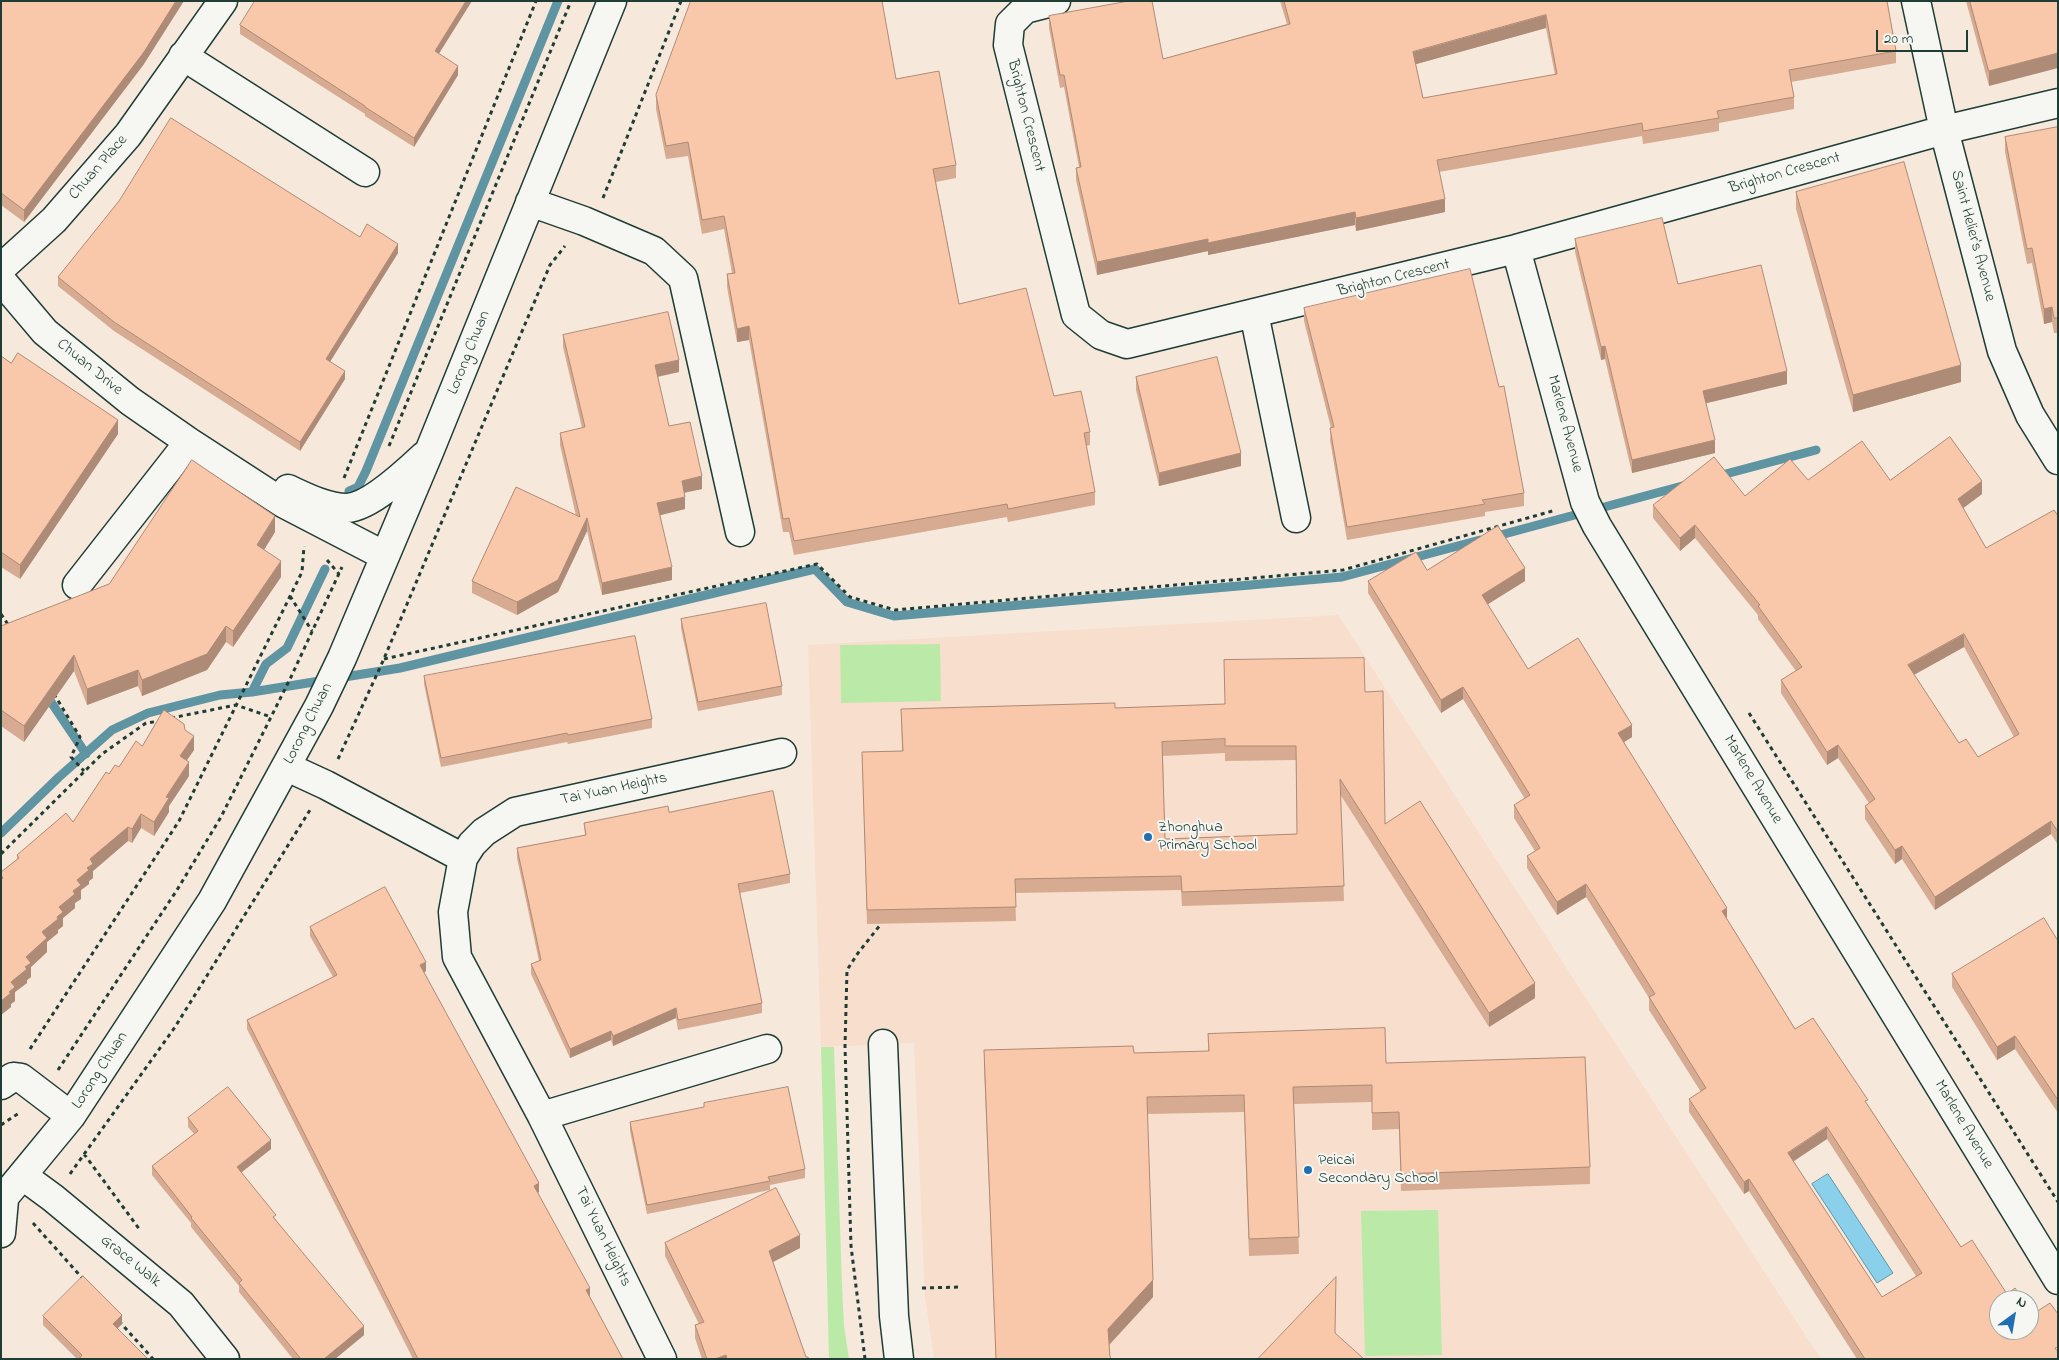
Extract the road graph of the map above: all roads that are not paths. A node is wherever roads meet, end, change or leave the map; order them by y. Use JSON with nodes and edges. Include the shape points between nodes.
{"nodes":[{"id":1,"x":223,"y":1,"type":"edge"},
{"id":2,"x":612,"y":1,"type":"edge"},
{"id":3,"x":1056,"y":1,"type":"edge"},
{"id":4,"x":1916,"y":1,"type":"edge"},
{"id":5,"x":184,"y":56,"type":"junction"},
{"id":6,"x":2058,"y":103,"type":"edge"},
{"id":7,"x":1944,"y":130,"type":"junction"},
{"id":8,"x":365,"y":172,"type":"dead end"},
{"id":9,"x":530,"y":202,"type":"junction"},
{"id":10,"x":1516,"y":249,"type":"junction"},
{"id":11,"x":1,"y":268,"type":"edge"},
{"id":12,"x":1,"y":280,"type":"edge"},
{"id":13,"x":1254,"y":313,"type":"junction"},
{"id":14,"x":189,"y":442,"type":"junction"},
{"id":15,"x":429,"y":452,"type":"junction"},
{"id":16,"x":2058,"y":460,"type":"edge"},
{"id":17,"x":246,"y":479,"type":"junction"},
{"id":18,"x":1296,"y":518,"type":"dead end"},
{"id":19,"x":740,"y":532,"type":"dead end"},
{"id":20,"x":385,"y":556,"type":"junction"},
{"id":21,"x":77,"y":586,"type":"dead end"},
{"id":22,"x":782,"y":753,"type":"dead end"},
{"id":23,"x":287,"y":766,"type":"junction"},
{"id":24,"x":464,"y":858,"type":"junction"},
{"id":25,"x":883,"y":1044,"type":"dead end"},
{"id":26,"x":767,"y":1049,"type":"dead end"},
{"id":27,"x":7,"y":1081,"type":"edge"},
{"id":28,"x":70,"y":1116,"type":"junction"},
{"id":29,"x":542,"y":1116,"type":"junction"},
{"id":30,"x":23,"y":1176,"type":"junction"},
{"id":31,"x":2,"y":1200,"type":"edge"},
{"id":32,"x":1,"y":1233,"type":"edge"},
{"id":33,"x":2058,"y":1280,"type":"edge"},
{"id":34,"x":225,"y":1359,"type":"edge"},
{"id":35,"x":662,"y":1359,"type":"edge"},
{"id":36,"x":899,"y":1359,"type":"edge"}],
"edges":[{"from":1,"to":5,"type":"street","name":"Chuan Place"},
{"from":2,"to":9,"type":"street","name":"Lorong Chuan"},
{"from":3,"to":13,"type":"street","name":"Brighton Crescent","via":[[1026,9],[1010,24],[1008,45],[1076,315],[1101,335],[1126,344]]},
{"from":4,"to":7,"type":"street","name":"Saint Helier's Avenue"},
{"from":5,"to":8,"type":"street"},
{"from":5,"to":11,"type":"street","name":"Chuan Place","via":[[128,135],[54,220]]},
{"from":6,"to":7,"type":"street","name":"Brighton Crescent"},
{"from":7,"to":10,"type":"street","name":"Brighton Crescent"},
{"from":7,"to":16,"type":"street","name":"Saint Helier's Avenue","via":[[2002,351],[2030,415]]},
{"from":9,"to":15,"type":"street","name":"Lorong Chuan"},
{"from":9,"to":19,"type":"street","via":[[654,250],[683,278]]},
{"from":10,"to":13,"type":"street","name":"Brighton Crescent"},
{"from":10,"to":33,"type":"street","name":"Marlene Avenue","via":[[1582,492],[1597,526]]},
{"from":12,"to":14,"type":"street","name":"Chuan Drive","via":[[45,332],[130,401]]},
{"from":13,"to":18,"type":"street"},
{"from":14,"to":17,"type":"street","name":"Chuan Drive"},
{"from":14,"to":21,"type":"street"},
{"from":15,"to":17,"type":"street","via":[[388,489],[350,508],[338,508],[265,480]]},
{"from":15,"to":20,"type":"street","name":"Lorong Chuan"},
{"from":17,"to":20,"type":"street","name":"Chuan Drive","via":[[283,503]]},
{"from":20,"to":23,"type":"street","name":"Lorong Chuan","via":[[340,662]]},
{"from":22,"to":24,"type":"street","name":"Tai Yuan Heights","via":[[515,812],[484,832]]},
{"from":23,"to":24,"type":"street"},
{"from":23,"to":28,"type":"street","name":"Lorong Chuan","via":[[212,901]]},
{"from":24,"to":29,"type":"street","name":"Tai Yuan Heights","via":[[453,912],[457,957]]},
{"from":25,"to":36,"type":"street","via":[[894,1316]]},
{"from":26,"to":29,"type":"street"},
{"from":27,"to":28,"type":"street","via":[[21,1078]]},
{"from":28,"to":30,"type":"street","name":"Lorong Chuan"},
{"from":29,"to":35,"type":"street","name":"Tai Yuan Heights"},
{"from":30,"to":31,"type":"street","name":"Lorong Chuan"},
{"from":30,"to":34,"type":"street","name":"Grace Walk","via":[[181,1304]]},
{"from":31,"to":32,"type":"street","name":"Lorong Chuan"}]}
